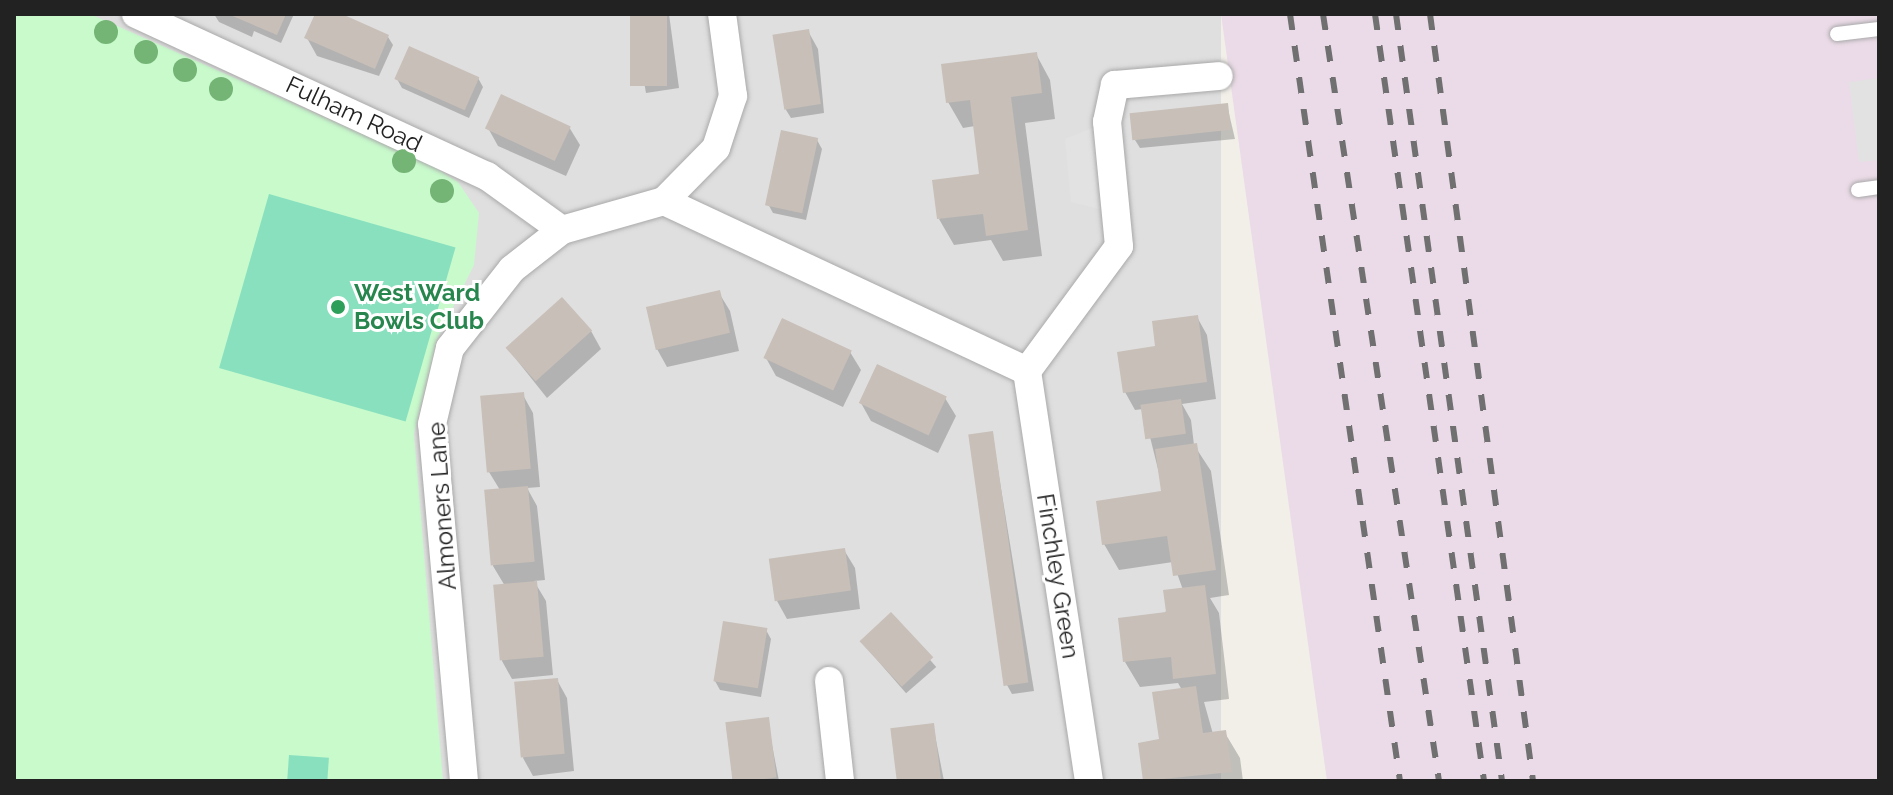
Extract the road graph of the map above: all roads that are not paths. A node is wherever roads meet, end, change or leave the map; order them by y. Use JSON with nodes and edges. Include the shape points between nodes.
{"nodes":[{"id":1,"x":136,"y":14,"type":"edge"},
{"id":2,"x":722,"y":14,"type":"edge"},
{"id":3,"x":1879,"y":29,"type":"edge"},
{"id":4,"x":1837,"y":34,"type":"dead end"},
{"id":5,"x":1219,"y":76,"type":"dead end"},
{"id":6,"x":1879,"y":187,"type":"edge"},
{"id":7,"x":1858,"y":190,"type":"dead end"},
{"id":8,"x":664,"y":201,"type":"junction"},
{"id":9,"x":562,"y":230,"type":"junction"},
{"id":10,"x":1027,"y":371,"type":"junction"},
{"id":11,"x":829,"y":681,"type":"dead end"},
{"id":12,"x":464,"y":781,"type":"edge"},
{"id":13,"x":840,"y":781,"type":"edge"},
{"id":14,"x":1089,"y":781,"type":"edge"}],
"edges":[{"from":1,"to":9,"type":"street","name":"Fulham Road","via":[[487,176]]},
{"from":2,"to":8,"type":"street","via":[[733,96],[716,148]]},
{"from":3,"to":4,"type":"lane"},
{"from":5,"to":10,"type":"street","via":[[1115,85],[1107,122],[1119,246]]},
{"from":6,"to":7,"type":"lane"},
{"from":8,"to":9,"type":"street"},
{"from":8,"to":10,"type":"street"},
{"from":9,"to":12,"type":"street","name":"Almoners Lane","via":[[512,269],[450,348],[432,424]]},
{"from":10,"to":14,"type":"street","name":"Finchley Green"},
{"from":11,"to":13,"type":"street"}]}
